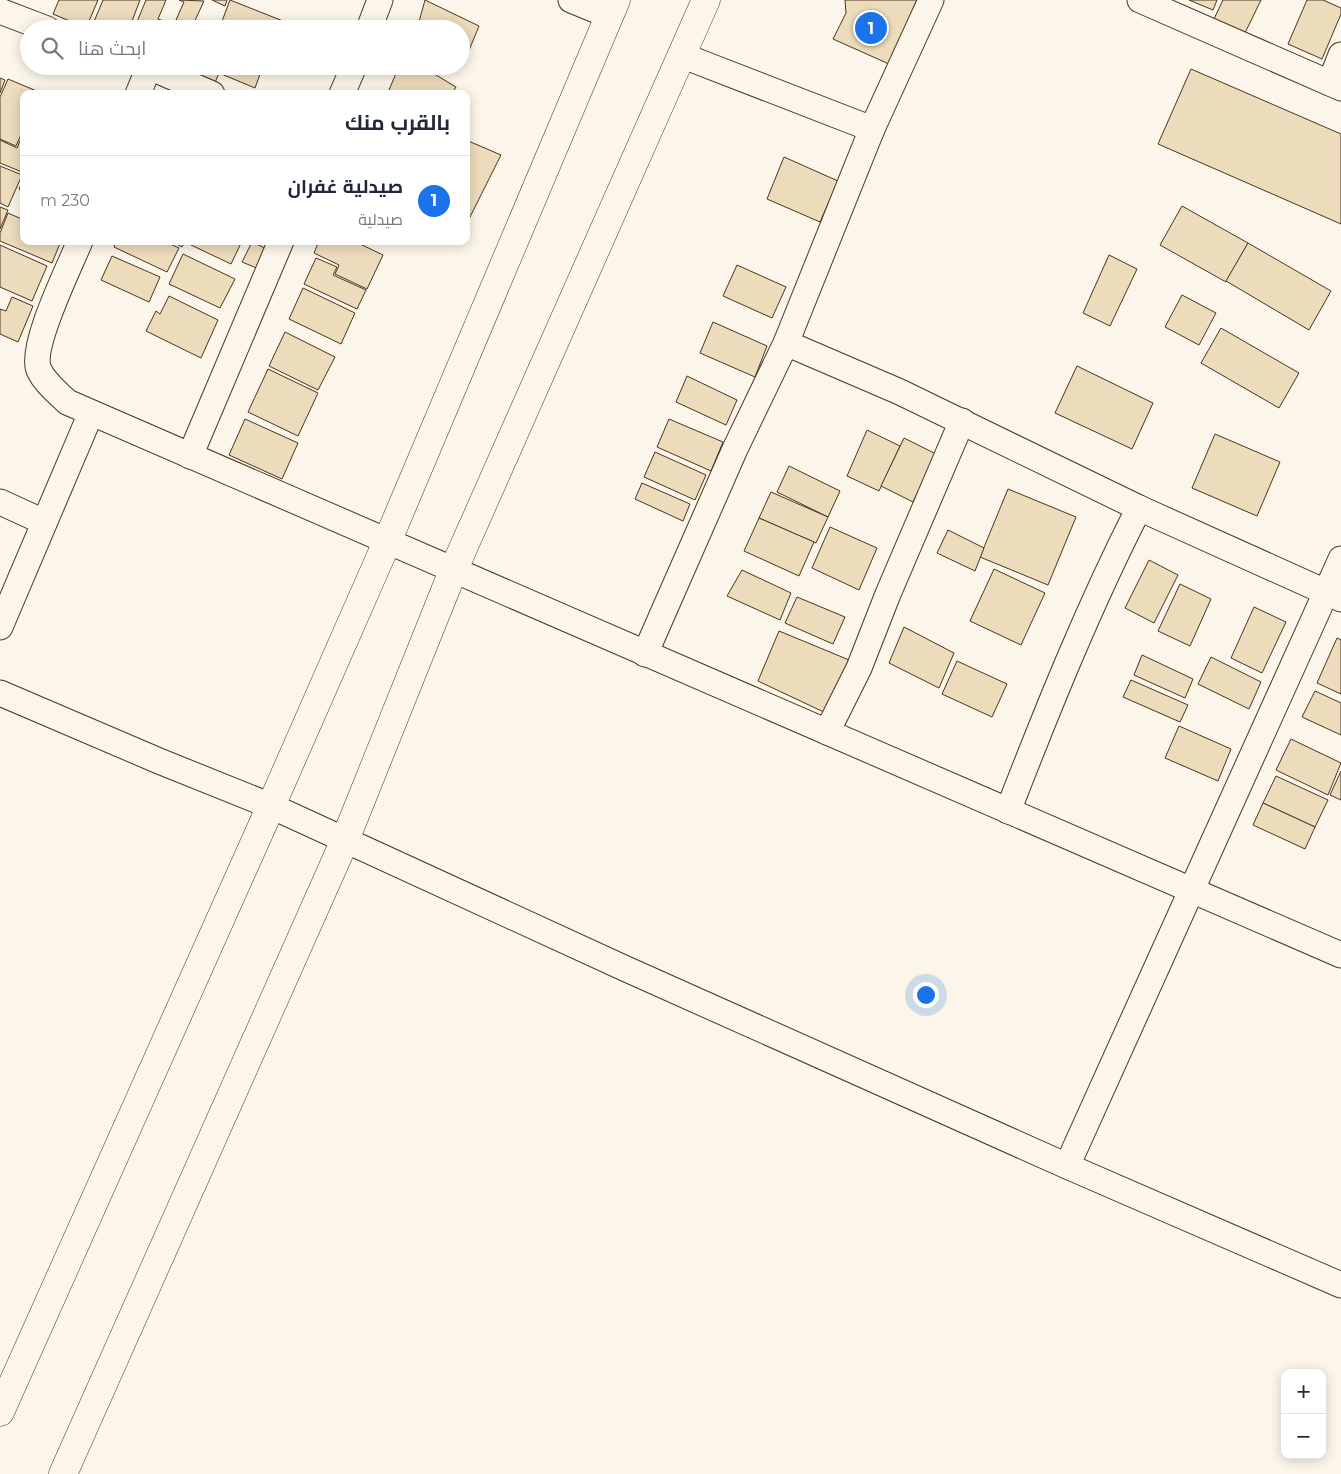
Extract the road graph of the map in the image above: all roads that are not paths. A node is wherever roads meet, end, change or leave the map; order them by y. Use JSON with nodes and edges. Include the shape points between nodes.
{"nodes":[{"id":1,"x":380,"y":0,"type":"edge"},
{"id":2,"x":571,"y":0,"type":"edge"},
{"id":3,"x":706,"y":0,"type":"edge"},
{"id":4,"x":931,"y":0,"type":"edge"},
{"id":5,"x":1149,"y":2,"type":"edge"},
{"id":6,"x":613,"y":8,"type":"edge"},
{"id":7,"x":0,"y":11,"type":"edge"},
{"id":8,"x":24,"y":20,"type":"edge"},
{"id":9,"x":372,"y":20,"type":"edge"},
{"id":10,"x":681,"y":55,"type":"junction"},
{"id":11,"x":1341,"y":55,"type":"edge"},
{"id":12,"x":145,"y":75,"type":"edge"},
{"id":13,"x":167,"y":75,"type":"edge"},
{"id":14,"x":350,"y":75,"type":"edge"},
{"id":15,"x":1335,"y":86,"type":"edge"},
{"id":16,"x":139,"y":90,"type":"edge"},
{"id":17,"x":203,"y":90,"type":"edge"},
{"id":18,"x":344,"y":90,"type":"edge"},
{"id":19,"x":872,"y":129,"type":"junction"},
{"id":20,"x":78,"y":245,"type":"edge"},
{"id":21,"x":279,"y":245,"type":"edge"},
{"id":22,"x":786,"y":343,"type":"junction"},
{"id":23,"x":91,"y":414,"type":"junction"},
{"id":24,"x":962,"y":421,"type":"junction"},
{"id":25,"x":190,"y":456,"type":"junction"},
{"id":26,"x":0,"y":502,"type":"edge"},
{"id":27,"x":1139,"y":508,"type":"junction"},
{"id":28,"x":44,"y":522,"type":"junction"},
{"id":29,"x":387,"y":542,"type":"junction"},
{"id":30,"x":1341,"y":559,"type":"edge"},
{"id":31,"x":453,"y":570,"type":"junction"},
{"id":32,"x":1334,"y":596,"type":"edge"},
{"id":33,"x":0,"y":626,"type":"edge"},
{"id":34,"x":645,"y":654,"type":"junction"},
{"id":35,"x":0,"y":693,"type":"edge"},
{"id":36,"x":827,"y":732,"type":"junction"},
{"id":37,"x":271,"y":806,"type":"junction"},
{"id":38,"x":1008,"y":811,"type":"junction"},
{"id":39,"x":345,"y":840,"type":"junction"},
{"id":40,"x":1191,"y":891,"type":"junction"},
{"id":41,"x":1341,"y":956,"type":"edge"},
{"id":42,"x":1067,"y":1166,"type":"junction"},
{"id":43,"x":1341,"y":1285,"type":"edge"},
{"id":44,"x":0,"y":1412,"type":"edge"},
{"id":45,"x":63,"y":1474,"type":"edge"}],
"edges":[{"from":1,"to":9,"type":"street"},
{"from":2,"to":6,"type":"street"},
{"from":3,"to":10,"type":"main road"},
{"from":4,"to":19,"type":"street"},
{"from":5,"to":15,"type":"street"},
{"from":6,"to":29,"type":"main road"},
{"from":7,"to":8,"type":"street"},
{"from":10,"to":19,"type":"street"},
{"from":10,"to":31,"type":"main road"},
{"from":11,"to":15,"type":"street"},
{"from":12,"to":16,"type":"street"},
{"from":13,"to":17,"type":"street"},
{"from":14,"to":18,"type":"street"},
{"from":19,"to":22,"type":"street"},
{"from":20,"to":23,"type":"street","via":[[50,310],[38,354],[38,368],[67,402]]},
{"from":21,"to":25,"type":"street"},
{"from":22,"to":24,"type":"street"},
{"from":22,"to":34,"type":"street","via":[[735,449]]},
{"from":23,"to":25,"type":"street"},
{"from":23,"to":28,"type":"street"},
{"from":24,"to":27,"type":"street"},
{"from":24,"to":36,"type":"street","via":[[859,668]]},
{"from":25,"to":29,"type":"street"},
{"from":26,"to":28,"type":"street"},
{"from":27,"to":32,"type":"street"},
{"from":27,"to":38,"type":"street","via":[[1062,672]]},
{"from":28,"to":33,"type":"street"},
{"from":29,"to":31,"type":"street"},
{"from":29,"to":37,"type":"main road"},
{"from":30,"to":32,"type":"street"},
{"from":31,"to":34,"type":"street"},
{"from":31,"to":39,"type":"main road"},
{"from":32,"to":40,"type":"street"},
{"from":34,"to":36,"type":"street"},
{"from":35,"to":37,"type":"street"},
{"from":36,"to":38,"type":"street"},
{"from":37,"to":39,"type":"street"},
{"from":37,"to":44,"type":"main road"},
{"from":38,"to":40,"type":"street"},
{"from":39,"to":42,"type":"street"},
{"from":39,"to":45,"type":"main road"},
{"from":40,"to":41,"type":"street"},
{"from":40,"to":42,"type":"street"},
{"from":42,"to":43,"type":"street"}]}
